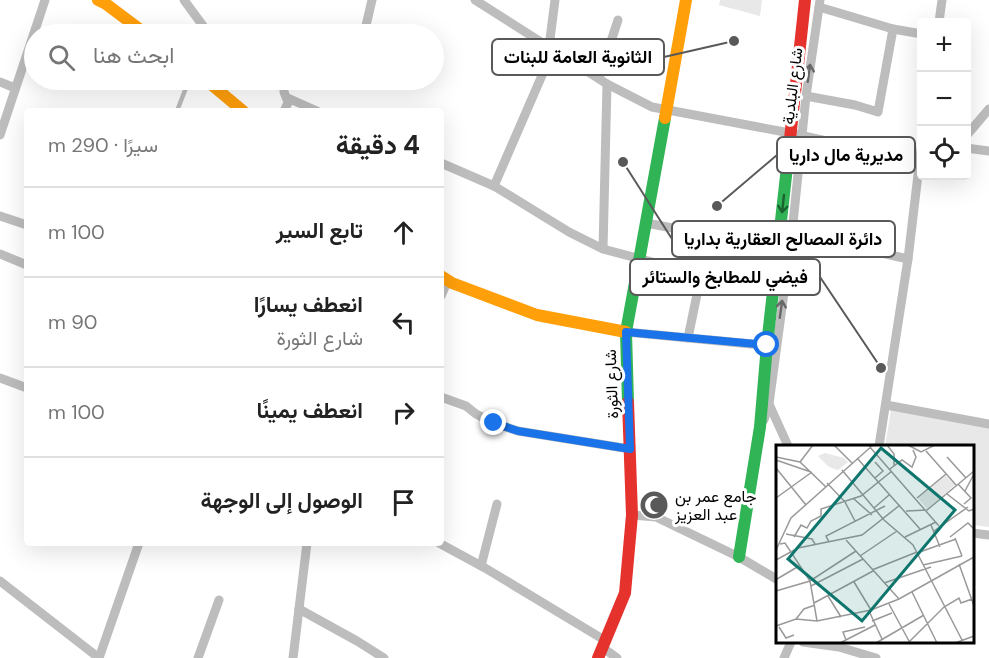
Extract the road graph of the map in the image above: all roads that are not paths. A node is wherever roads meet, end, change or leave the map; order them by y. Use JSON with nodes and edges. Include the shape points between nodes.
{"nodes":[{"id":1,"x":45,"y":0,"type":"edge"},
{"id":2,"x":98,"y":0,"type":"edge"},
{"id":3,"x":184,"y":0,"type":"edge"},
{"id":4,"x":372,"y":0,"type":"edge"},
{"id":5,"x":475,"y":0,"type":"edge"},
{"id":6,"x":555,"y":0,"type":"edge"},
{"id":7,"x":686,"y":0,"type":"edge"},
{"id":8,"x":805,"y":0,"type":"edge"},
{"id":9,"x":942,"y":0,"type":"edge"},
{"id":10,"x":819,"y":4,"type":"edge"},
{"id":11,"x":940,"y":18,"type":"edge"},
{"id":12,"x":618,"y":20,"type":"dead end"},
{"id":13,"x":37,"y":24,"type":"edge"},
{"id":14,"x":133,"y":24,"type":"edge"},
{"id":15,"x":202,"y":24,"type":"edge"},
{"id":16,"x":366,"y":24,"type":"edge"},
{"id":17,"x":893,"y":29,"type":"junction"},
{"id":18,"x":917,"y":33,"type":"edge"},
{"id":19,"x":551,"y":48,"type":"junction"},
{"id":20,"x":24,"y":62,"type":"edge"},
{"id":21,"x":603,"y":81,"type":"junction"},
{"id":22,"x":0,"y":82,"type":"edge"},
{"id":23,"x":15,"y":88,"type":"junction"},
{"id":24,"x":185,"y":90,"type":"edge"},
{"id":25,"x":218,"y":90,"type":"edge"},
{"id":26,"x":284,"y":90,"type":"edge"},
{"id":27,"x":806,"y":96,"type":"junction"},
{"id":28,"x":286,"y":106,"type":"edge"},
{"id":29,"x":178,"y":108,"type":"edge"},
{"id":30,"x":239,"y":108,"type":"edge"},
{"id":31,"x":310,"y":108,"type":"edge"},
{"id":32,"x":989,"y":109,"type":"edge"},
{"id":33,"x":667,"y":111,"type":"junction"},
{"id":34,"x":971,"y":130,"type":"edge"},
{"id":35,"x":796,"y":134,"type":"junction"},
{"id":36,"x":0,"y":135,"type":"edge"},
{"id":37,"x":971,"y":149,"type":"edge"},
{"id":38,"x":989,"y":151,"type":"edge"},
{"id":39,"x":917,"y":161,"type":"edge"},
{"id":40,"x":444,"y":164,"type":"edge"},
{"id":41,"x":917,"y":171,"type":"edge"},
{"id":42,"x":494,"y":186,"type":"junction"},
{"id":43,"x":0,"y":216,"type":"edge"},
{"id":44,"x":646,"y":223,"type":"junction"},
{"id":45,"x":24,"y":224,"type":"edge"},
{"id":46,"x":792,"y":233,"type":"junction"},
{"id":47,"x":709,"y":236,"type":"junction"},
{"id":48,"x":779,"y":248,"type":"junction"},
{"id":49,"x":603,"y":249,"type":"junction"},
{"id":50,"x":0,"y":254,"type":"edge"},
{"id":51,"x":640,"y":259,"type":"junction"},
{"id":52,"x":908,"y":259,"type":"junction"},
{"id":53,"x":24,"y":264,"type":"edge"},
{"id":54,"x":701,"y":275,"type":"junction"},
{"id":55,"x":444,"y":278,"type":"edge"},
{"id":56,"x":626,"y":332,"type":"junction"},
{"id":57,"x":688,"y":338,"type":"junction"},
{"id":58,"x":772,"y":346,"type":"junction"},
{"id":59,"x":0,"y":378,"type":"edge"},
{"id":60,"x":24,"y":387,"type":"edge"},
{"id":61,"x":444,"y":399,"type":"edge"},
{"id":62,"x":769,"y":404,"type":"junction"},
{"id":63,"x":886,"y":405,"type":"junction"},
{"id":64,"x":989,"y":423,"type":"edge"},
{"id":65,"x":760,"y":428,"type":"junction"},
{"id":66,"x":787,"y":445,"type":"edge"},
{"id":67,"x":879,"y":445,"type":"edge"},
{"id":68,"x":630,"y":449,"type":"junction"},
{"id":69,"x":497,"y":504,"type":"dead end"},
{"id":70,"x":632,"y":515,"type":"junction"},
{"id":71,"x":974,"y":532,"type":"edge"},
{"id":72,"x":989,"y":536,"type":"edge"},
{"id":73,"x":138,"y":546,"type":"edge"},
{"id":74,"x":307,"y":546,"type":"edge"},
{"id":75,"x":444,"y":546,"type":"edge"},
{"id":76,"x":739,"y":557,"type":"junction"},
{"id":77,"x":481,"y":566,"type":"junction"},
{"id":78,"x":776,"y":579,"type":"edge"},
{"id":79,"x":0,"y":581,"type":"edge"},
{"id":80,"x":219,"y":600,"type":"dead end"},
{"id":81,"x":300,"y":609,"type":"junction"},
{"id":82,"x":792,"y":643,"type":"edge"},
{"id":83,"x":822,"y":643,"type":"edge"},
{"id":84,"x":840,"y":644,"type":"edge"},
{"id":85,"x":86,"y":649,"type":"junction"},
{"id":86,"x":603,"y":649,"type":"edge"},
{"id":87,"x":866,"y":657,"type":"edge"},
{"id":88,"x":80,"y":658,"type":"edge"},
{"id":89,"x":99,"y":658,"type":"edge"},
{"id":90,"x":198,"y":658,"type":"edge"},
{"id":91,"x":293,"y":658,"type":"edge"},
{"id":92,"x":384,"y":658,"type":"edge"},
{"id":93,"x":617,"y":658,"type":"edge"},
{"id":94,"x":784,"y":658,"type":"edge"},
{"id":95,"x":876,"y":658,"type":"edge"}],
"edges":[{"from":1,"to":13,"type":"street"},
{"from":2,"to":14,"type":"street"},
{"from":3,"to":15,"type":"street"},
{"from":4,"to":16,"type":"street"},
{"from":5,"to":19,"type":"street"},
{"from":6,"to":19,"type":"street"},
{"from":7,"to":33,"type":"street","name":"شارع الثورة"},
{"from":8,"to":35,"type":"street","name":"شارع البلدية"},
{"from":9,"to":11,"type":"street"},
{"from":10,"to":17,"type":"street"},
{"from":27,"to":10,"type":"street","name":"شارع البلدية","one_way":true},
{"from":12,"to":21,"type":"street"},
{"from":17,"to":18,"type":"street"},
{"from":17,"to":27,"type":"street","via":[[878,112]]},
{"from":19,"to":21,"type":"street"},
{"from":19,"to":42,"type":"street"},
{"from":20,"to":23,"type":"street"},
{"from":21,"to":33,"type":"street"},
{"from":21,"to":49,"type":"street"},
{"from":22,"to":23,"type":"street"},
{"from":23,"to":36,"type":"street"},
{"from":24,"to":29,"type":"lane"},
{"from":25,"to":30,"type":"street"},
{"from":26,"to":28,"type":"street"},
{"from":27,"to":35,"type":"street","name":"شارع البلدية"},
{"from":28,"to":31,"type":"street","via":[[290,99]]},
{"from":32,"to":34,"type":"street"},
{"from":33,"to":35,"type":"street"},
{"from":33,"to":44,"type":"street","name":"شارع الثورة"},
{"from":35,"to":39,"type":"street"},
{"from":35,"to":46,"type":"street","name":"شارع البلدية"},
{"from":35,"to":48,"type":"street","name":"شارع البلدية","one_way":true},
{"from":37,"to":38,"type":"street"},
{"from":40,"to":42,"type":"street"},
{"from":41,"to":52,"type":"street"},
{"from":42,"to":49,"type":"street"},
{"from":43,"to":45,"type":"street"},
{"from":44,"to":47,"type":"street"},
{"from":44,"to":51,"type":"street","name":"شارع الثورة"},
{"from":46,"to":52,"type":"street"},
{"from":58,"to":46,"type":"street","name":"شارع البلدية","one_way":true},
{"from":47,"to":48,"type":"street"},
{"from":47,"to":54,"type":"street"},
{"from":48,"to":58,"type":"street","name":"شارع البلدية"},
{"from":49,"to":51,"type":"street"},
{"from":50,"to":53,"type":"street"},
{"from":51,"to":54,"type":"street"},
{"from":51,"to":56,"type":"street","name":"شارع الثورة"},
{"from":52,"to":63,"type":"street"},
{"from":54,"to":57,"type":"street"},
{"from":55,"to":56,"type":"street","via":[[537,315]]},
{"from":56,"to":57,"type":"street"},
{"from":56,"to":68,"type":"street","name":"شارع الثورة"},
{"from":57,"to":58,"type":"street"},
{"from":58,"to":62,"type":"street","name":"شارع البلدية"},
{"from":58,"to":65,"type":"street","name":"شارع البلدية"},
{"from":59,"to":60,"type":"street"},
{"from":61,"to":68,"type":"street","via":[[518,431]]},
{"from":62,"to":65,"type":"street","name":"شارع البلدية"},
{"from":62,"to":66,"type":"street"},
{"from":63,"to":64,"type":"street"},
{"from":63,"to":67,"type":"street"},
{"from":65,"to":76,"type":"street"},
{"from":68,"to":70,"type":"street","name":"شارع الثورة"},
{"from":69,"to":77,"type":"street"},
{"from":70,"to":76,"type":"street","via":[[656,517]]},
{"from":70,"to":86,"type":"street","name":"شارع الثورة","via":[[625,593]]},
{"from":71,"to":72,"type":"street"},
{"from":73,"to":89,"type":"street"},
{"from":74,"to":81,"type":"street"},
{"from":75,"to":77,"type":"street"},
{"from":76,"to":78,"type":"street"},
{"from":77,"to":86,"type":"street"},
{"from":79,"to":85,"type":"street"},
{"from":80,"to":90,"type":"street"},
{"from":81,"to":91,"type":"street"},
{"from":81,"to":92,"type":"street"},
{"from":82,"to":94,"type":"street"},
{"from":83,"to":84,"type":"street"},
{"from":84,"to":87,"type":"street"},
{"from":85,"to":88,"type":"street"},
{"from":85,"to":89,"type":"street"},
{"from":86,"to":93,"type":"street"},
{"from":87,"to":95,"type":"street"}]}
